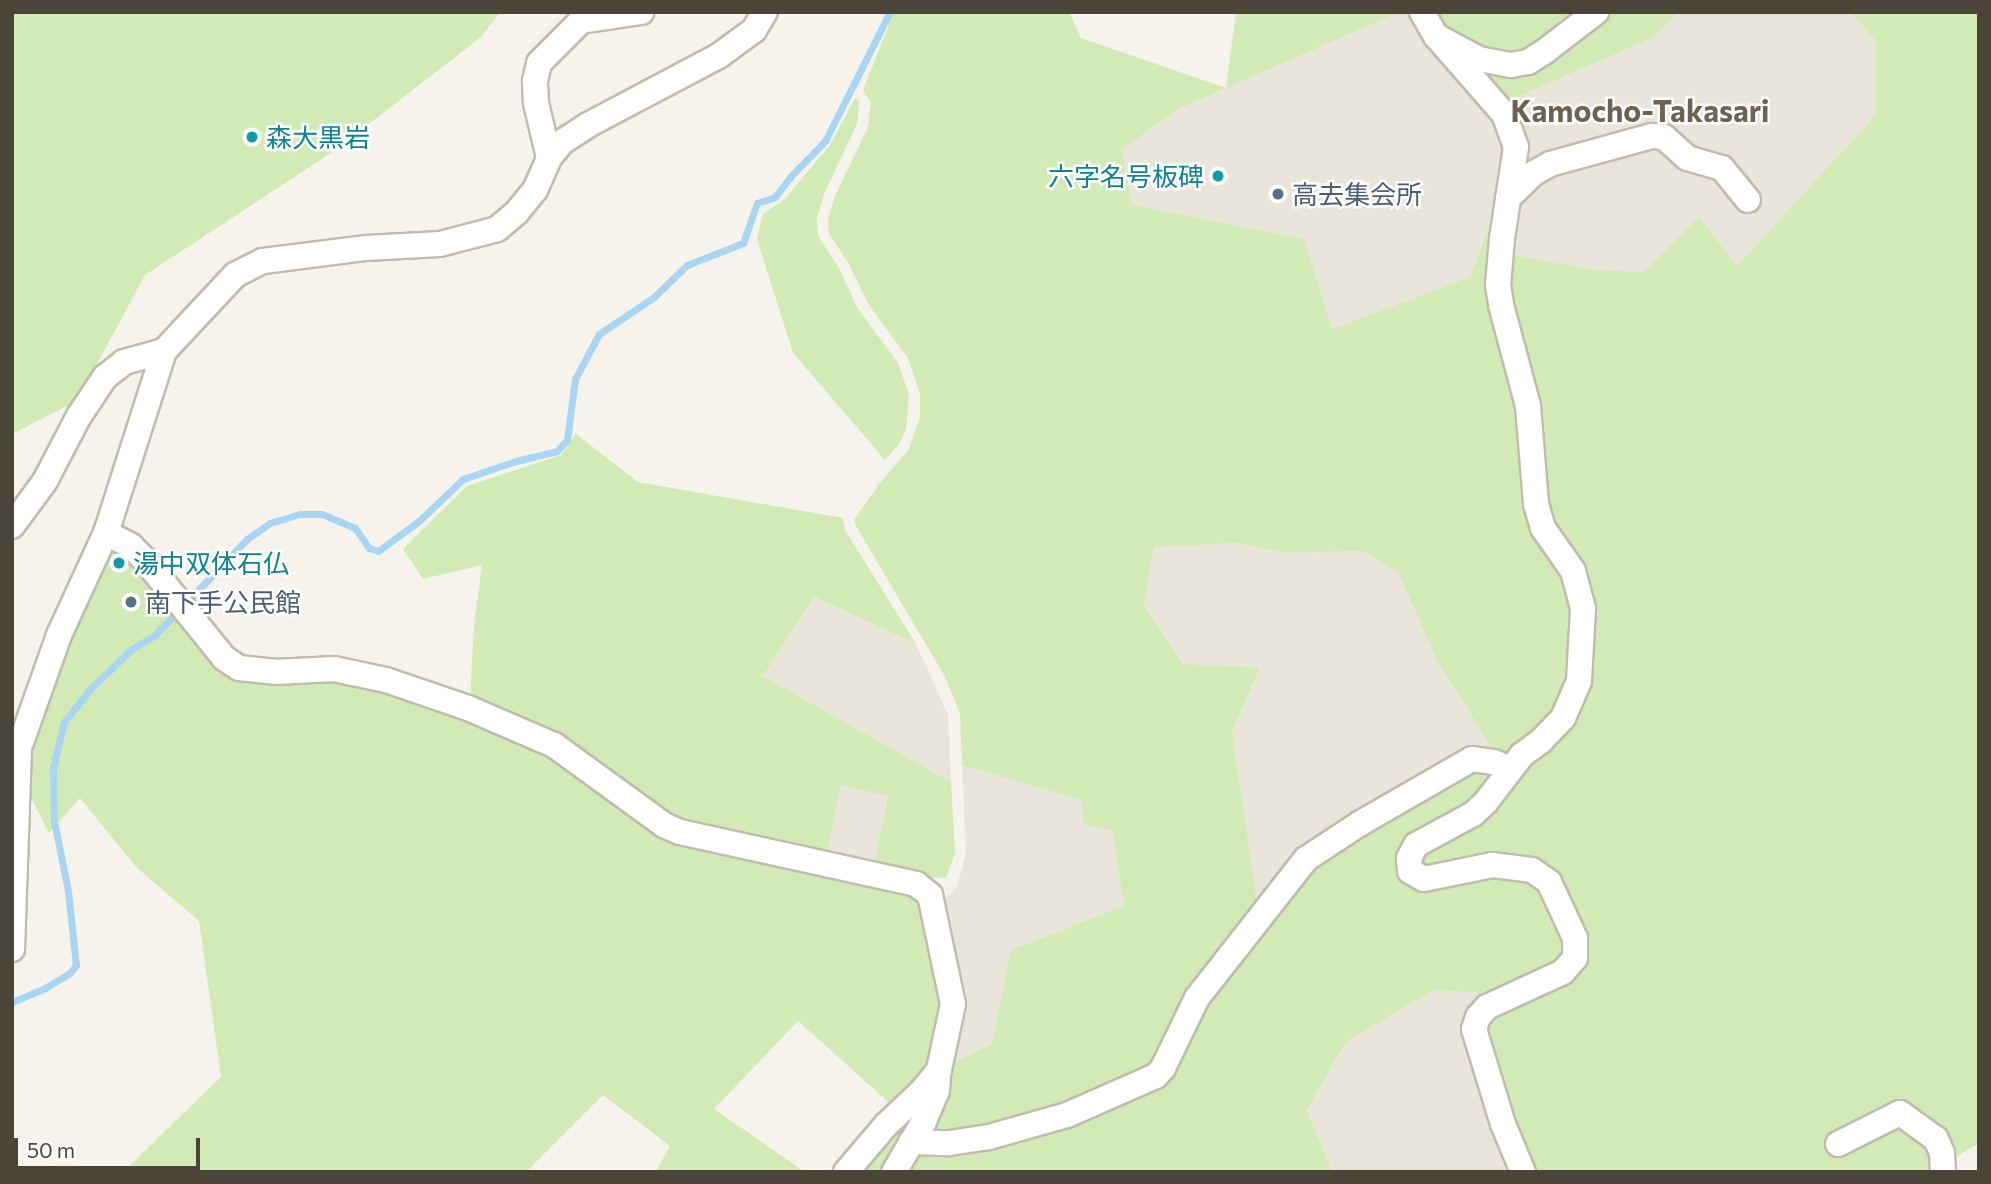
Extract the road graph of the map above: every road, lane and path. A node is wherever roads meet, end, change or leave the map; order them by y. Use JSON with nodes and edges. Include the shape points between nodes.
{"nodes":[{"id":1,"x":641,"y":12,"type":"edge"},
{"id":2,"x":765,"y":12,"type":"edge"},
{"id":3,"x":1422,"y":12,"type":"edge"},
{"id":4,"x":1596,"y":12,"type":"edge"},
{"id":5,"x":1436,"y":36,"type":"junction"},
{"id":6,"x":549,"y":158,"type":"junction"},
{"id":7,"x":1508,"y":198,"type":"junction"},
{"id":8,"x":1748,"y":200,"type":"dead end"},
{"id":9,"x":164,"y":351,"type":"junction"},
{"id":10,"x":12,"y":526,"type":"edge"},
{"id":11,"x":107,"y":533,"type":"junction"},
{"id":12,"x":1509,"y":769,"type":"junction"},
{"id":13,"x":12,"y":949,"type":"edge"},
{"id":14,"x":939,"y":1070,"type":"junction"},
{"id":15,"x":911,"y":1142,"type":"junction"},
{"id":16,"x":1838,"y":1144,"type":"dead end"},
{"id":17,"x":846,"y":1172,"type":"edge"},
{"id":18,"x":894,"y":1172,"type":"edge"},
{"id":19,"x":1523,"y":1172,"type":"edge"},
{"id":20,"x":1943,"y":1172,"type":"edge"}],
"edges":[{"from":1,"to":6,"type":"street","via":[[581,21],[539,63],[536,103]]},
{"from":2,"to":6,"type":"street","via":[[754,30],[720,55],[574,132]]},
{"from":3,"to":5,"type":"street"},
{"from":4,"to":5,"type":"street","via":[[1528,62],[1511,65],[1479,59]]},
{"from":5,"to":7,"type":"street","via":[[1504,114],[1516,147]]},
{"from":6,"to":9,"type":"street","via":[[535,190],[497,229],[440,244],[263,261],[235,275]]},
{"from":7,"to":8,"type":"street","via":[[1550,164],[1652,136],[1664,137],[1687,159],[1722,168]]},
{"from":7,"to":12,"type":"street","via":[[1498,285],[1528,406],[1536,504],[1543,528],[1573,571],[1584,623],[1579,681],[1570,706],[1541,741]]},
{"from":9,"to":10,"type":"street","via":[[124,362],[105,377],[45,481]]},
{"from":9,"to":11,"type":"street"},
{"from":11,"to":13,"type":"street","via":[[59,635],[19,748]]},
{"from":11,"to":14,"type":"street","via":[[131,546],[223,658],[239,668],[357,672],[468,708],[554,745],[680,832],[916,884],[930,895],[952,994]]},
{"from":12,"to":15,"type":"street","via":[[1472,760],[1306,859],[1197,998],[1156,1076],[1067,1115],[989,1137]]},
{"from":12,"to":19,"type":"street","via":[[1502,785],[1472,814],[1416,845],[1409,866],[1414,875],[1424,879],[1492,864],[1532,870],[1549,882],[1575,938],[1575,958],[1563,972],[1487,1007],[1474,1029]]},
{"from":14,"to":15,"type":"street","via":[[937,1091]]},
{"from":14,"to":17,"type":"street"},
{"from":15,"to":18,"type":"street"},
{"from":16,"to":20,"type":"street","via":[[1900,1113],[1936,1139]]}]}
